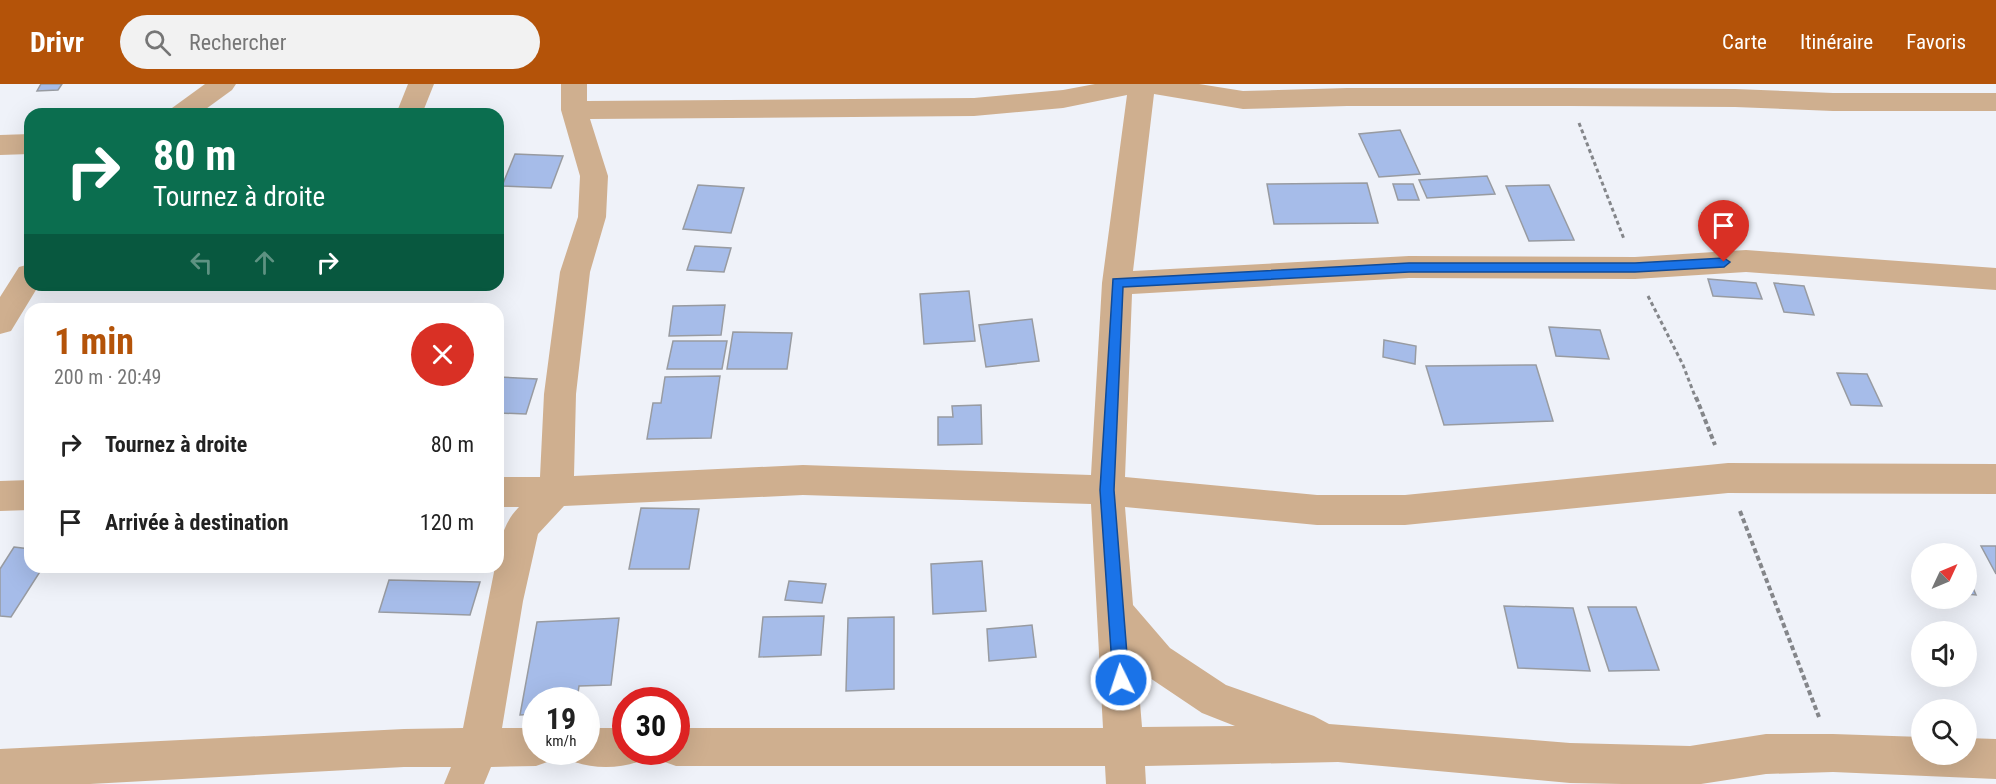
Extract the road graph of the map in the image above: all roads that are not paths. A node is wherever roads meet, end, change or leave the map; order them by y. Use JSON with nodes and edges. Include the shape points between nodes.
{"nodes":[{"id":1,"x":223,"y":84,"type":"edge"},
{"id":2,"x":421,"y":84,"type":"edge"},
{"id":3,"x":1142,"y":84,"type":"edge"},
{"id":4,"x":574,"y":97,"type":"edge"},
{"id":5,"x":1996,"y":102,"type":"edge"},
{"id":6,"x":189,"y":108,"type":"edge"},
{"id":7,"x":412,"y":108,"type":"edge"},
{"id":8,"x":24,"y":144,"type":"edge"},
{"id":9,"x":0,"y":145,"type":"edge"},
{"id":10,"x":1996,"y":279,"type":"edge"},
{"id":11,"x":1117,"y":283,"type":"junction"},
{"id":12,"x":24,"y":284,"type":"edge"},
{"id":13,"x":0,"y":321,"type":"edge"},
{"id":14,"x":1996,"y":479,"type":"edge"},
{"id":15,"x":1107,"y":490,"type":"junction"},
{"id":16,"x":504,"y":492,"type":"edge"},
{"id":17,"x":556,"y":492,"type":"junction"},
{"id":18,"x":24,"y":495,"type":"edge"},
{"id":19,"x":0,"y":496,"type":"edge"},
{"id":20,"x":1116,"y":613,"type":"junction"},
{"id":21,"x":1338,"y":743,"type":"junction"},
{"id":22,"x":478,"y":747,"type":"junction"},
{"id":23,"x":522,"y":747,"type":"edge"},
{"id":24,"x":690,"y":748,"type":"edge"},
{"id":25,"x":1996,"y":759,"type":"edge"},
{"id":26,"x":1126,"y":765,"type":"edge"},
{"id":27,"x":0,"y":769,"type":"edge"},
{"id":28,"x":464,"y":784,"type":"edge"}],
"edges":[{"from":1,"to":6,"type":"street"},
{"from":2,"to":7,"type":"street"},
{"from":3,"to":4,"type":"street","via":[[1063,99],[974,107]]},
{"from":3,"to":5,"type":"street","via":[[1243,100],[1569,97]]},
{"from":3,"to":11,"type":"street"},
{"from":4,"to":17,"type":"street","via":[[594,176],[592,217],[575,272],[560,394]]},
{"from":8,"to":9,"type":"street"},
{"from":10,"to":11,"type":"street","via":[[1746,261],[1635,268],[1398,268]]},
{"from":11,"to":15,"type":"street"},
{"from":12,"to":13,"type":"street"},
{"from":14,"to":15,"type":"street","via":[[1728,478],[1406,510],[1317,510]]},
{"from":15,"to":17,"type":"street","via":[[803,480]]},
{"from":15,"to":20,"type":"street"},
{"from":16,"to":17,"type":"street"},
{"from":17,"to":22,"type":"street","via":[[522,527]]},
{"from":18,"to":19,"type":"street"},
{"from":20,"to":21,"type":"street","via":[[1157,661],[1215,700]]},
{"from":20,"to":26,"type":"street"},
{"from":21,"to":25,"type":"street","via":[[1570,763],[1690,766],[1766,754]]},
{"from":21,"to":26,"type":"street"},
{"from":22,"to":23,"type":"street"},
{"from":22,"to":27,"type":"street"},
{"from":22,"to":28,"type":"street"},
{"from":24,"to":26,"type":"street"}]}
